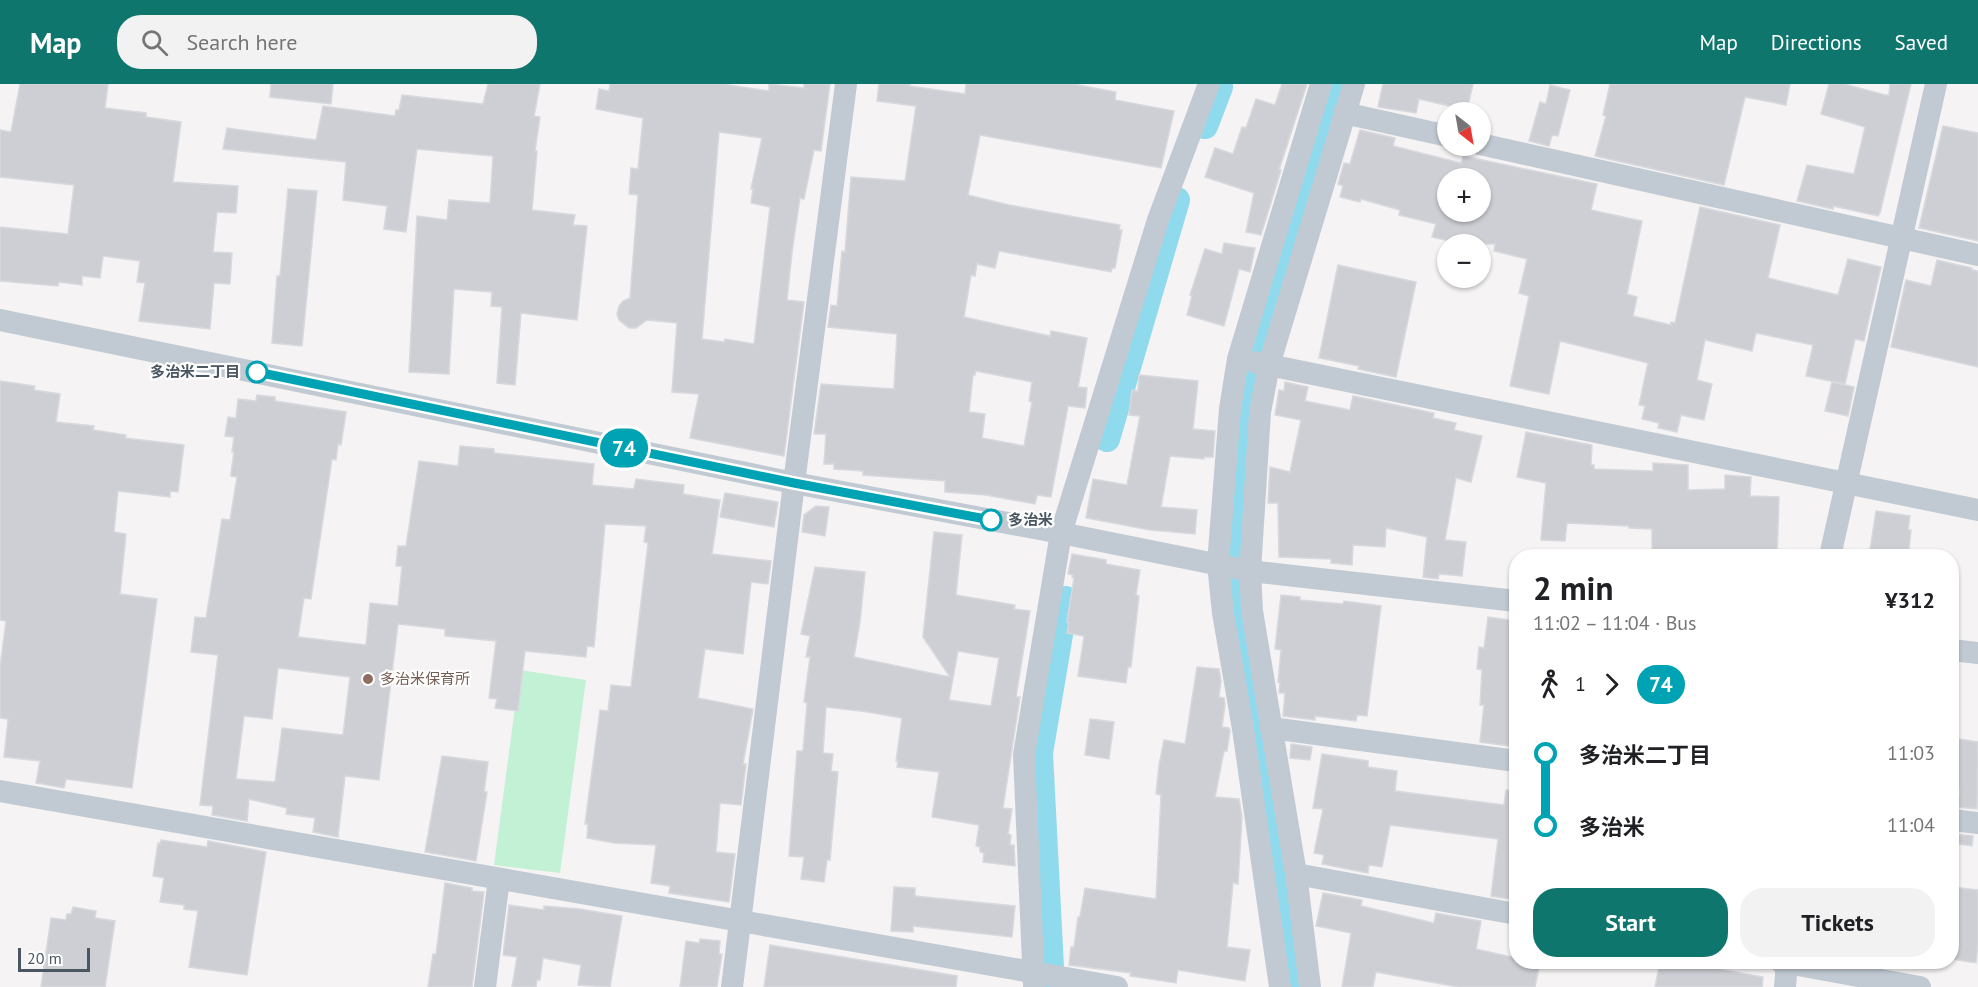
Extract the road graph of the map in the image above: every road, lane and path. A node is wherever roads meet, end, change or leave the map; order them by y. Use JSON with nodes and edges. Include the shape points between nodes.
{"nodes":[{"id":1,"x":846,"y":84,"type":"edge"},
{"id":2,"x":1209,"y":84,"type":"edge"},
{"id":3,"x":1321,"y":84,"type":"edge"},
{"id":4,"x":1354,"y":84,"type":"edge"},
{"id":5,"x":1936,"y":84,"type":"edge"},
{"id":6,"x":1344,"y":113,"type":"junction"},
{"id":7,"x":1437,"y":134,"type":"edge"},
{"id":8,"x":1491,"y":146,"type":"edge"},
{"id":9,"x":1901,"y":238,"type":"junction"},
{"id":10,"x":1978,"y":255,"type":"edge"},
{"id":11,"x":0,"y":320,"type":"edge"},
{"id":12,"x":1253,"y":362,"type":"junction"},
{"id":13,"x":794,"y":483,"type":"junction"},
{"id":14,"x":1845,"y":484,"type":"junction"},
{"id":15,"x":1978,"y":510,"type":"edge"},
{"id":16,"x":1060,"y":532,"type":"junction"},
{"id":17,"x":1831,"y":549,"type":"edge"},
{"id":18,"x":1234,"y":567,"type":"junction"},
{"id":19,"x":1509,"y":600,"type":"edge"},
{"id":20,"x":1959,"y":651,"type":"edge"},
{"id":21,"x":1978,"y":653,"type":"edge"},
{"id":22,"x":1271,"y":728,"type":"junction"},
{"id":23,"x":1509,"y":760,"type":"edge"},
{"id":24,"x":0,"y":792,"type":"edge"},
{"id":25,"x":1959,"y":821,"type":"edge"},
{"id":26,"x":1978,"y":824,"type":"edge"},
{"id":27,"x":1296,"y":874,"type":"junction"},
{"id":28,"x":499,"y":879,"type":"junction"},
{"id":29,"x":1509,"y":913,"type":"edge"},
{"id":30,"x":739,"y":921,"type":"junction"},
{"id":31,"x":1785,"y":969,"type":"edge"},
{"id":32,"x":1823,"y":969,"type":"edge"},
{"id":33,"x":1034,"y":980,"type":"edge"},
{"id":34,"x":485,"y":987,"type":"edge"},
{"id":35,"x":732,"y":987,"type":"edge"},
{"id":36,"x":1116,"y":987,"type":"edge"},
{"id":37,"x":1280,"y":987,"type":"edge"},
{"id":38,"x":1310,"y":987,"type":"edge"},
{"id":39,"x":1785,"y":987,"type":"edge"},
{"id":40,"x":1920,"y":987,"type":"edge"}],
"edges":[{"from":1,"to":13,"type":"street"},
{"from":2,"to":16,"type":"street","via":[[1158,220]]},
{"from":3,"to":12,"type":"street"},
{"from":4,"to":6,"type":"street"},
{"from":5,"to":9,"type":"street"},
{"from":6,"to":7,"type":"street"},
{"from":6,"to":12,"type":"street"},
{"from":8,"to":9,"type":"street"},
{"from":9,"to":10,"type":"street"},
{"from":9,"to":14,"type":"street"},
{"from":11,"to":13,"type":"street"},
{"from":12,"to":14,"type":"street"},
{"from":12,"to":18,"type":"street","via":[[1260,412]]},
{"from":12,"to":18,"type":"street","via":[[1230,410]]},
{"from":13,"to":16,"type":"street"},
{"from":13,"to":30,"type":"street"},
{"from":14,"to":15,"type":"street"},
{"from":14,"to":17,"type":"street"},
{"from":16,"to":18,"type":"street"},
{"from":16,"to":33,"type":"street","via":[[1024,755]]},
{"from":18,"to":19,"type":"street"},
{"from":18,"to":22,"type":"street","via":[[1252,611]]},
{"from":18,"to":37,"type":"street","via":[[1223,613]]},
{"from":20,"to":21,"type":"street"},
{"from":22,"to":23,"type":"street"},
{"from":22,"to":27,"type":"street"},
{"from":24,"to":28,"type":"street"},
{"from":25,"to":26,"type":"street"},
{"from":27,"to":29,"type":"street"},
{"from":27,"to":38,"type":"street"},
{"from":28,"to":30,"type":"street"},
{"from":28,"to":34,"type":"street"},
{"from":30,"to":33,"type":"street"},
{"from":30,"to":35,"type":"street"},
{"from":31,"to":39,"type":"street"},
{"from":32,"to":40,"type":"street"},
{"from":33,"to":36,"type":"street"}]}
